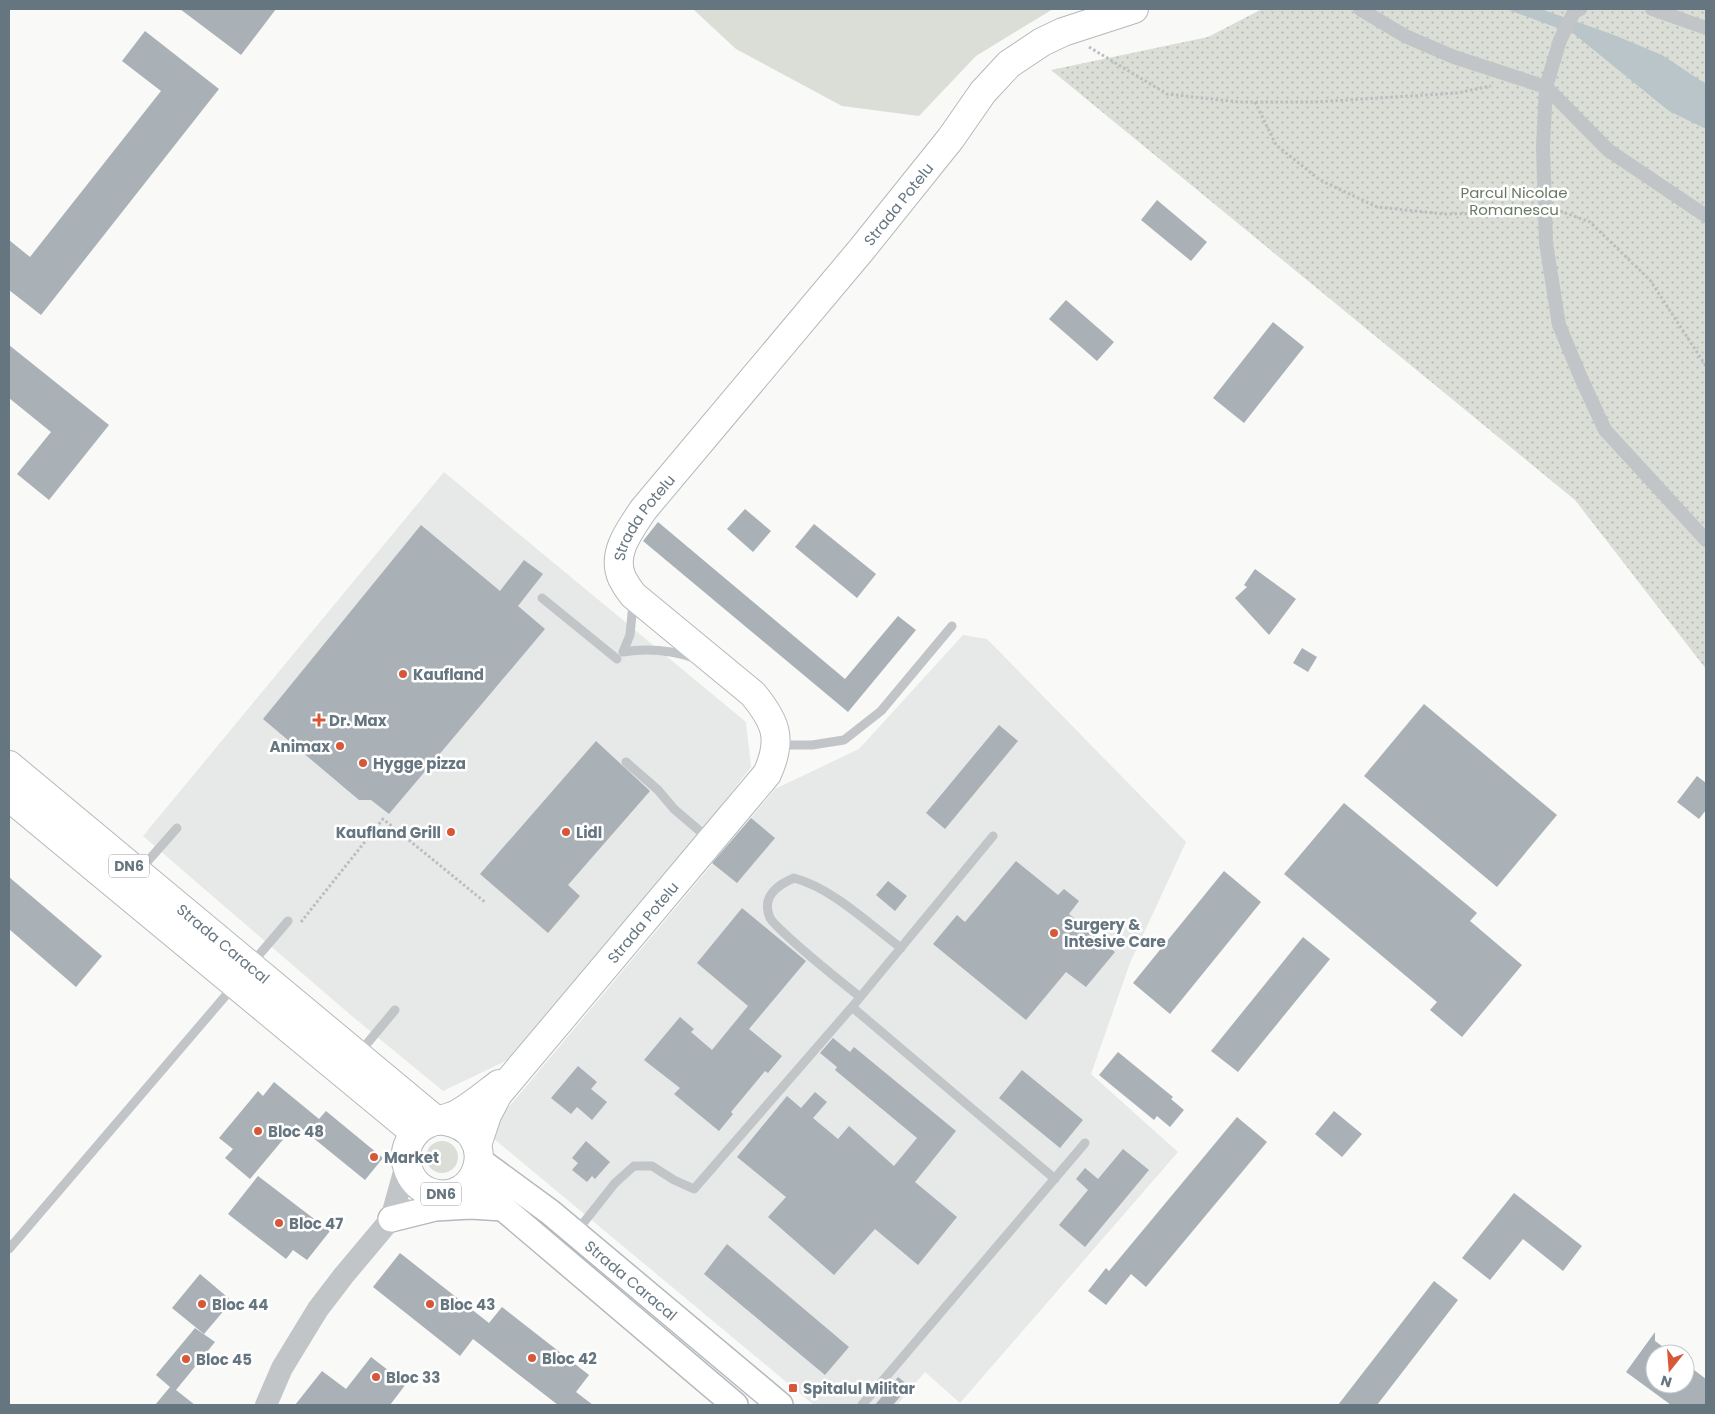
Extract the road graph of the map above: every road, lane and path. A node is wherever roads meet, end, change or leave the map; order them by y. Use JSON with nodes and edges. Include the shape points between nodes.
{"nodes":[{"id":1,"x":1134,"y":9,"type":"edge"},
{"id":2,"x":1360,"y":9,"type":"edge"},
{"id":3,"x":1652,"y":9,"type":"edge"},
{"id":4,"x":1577,"y":10,"type":"edge"},
{"id":5,"x":1706,"y":28,"type":"edge"},
{"id":6,"x":1082,"y":43,"type":"dead end"},
{"id":7,"x":1521,"y":79,"type":"junction"},
{"id":8,"x":1546,"y":87,"type":"junction"},
{"id":9,"x":1255,"y":102,"type":"junction"},
{"id":10,"x":1544,"y":205,"type":"junction"},
{"id":11,"x":1706,"y":216,"type":"edge"},
{"id":12,"x":1706,"y":366,"type":"edge"},
{"id":13,"x":1706,"y":540,"type":"edge"},
{"id":14,"x":633,"y":595,"type":"junction"},
{"id":15,"x":542,"y":598,"type":"dead end"},
{"id":16,"x":952,"y":626,"type":"dead end"},
{"id":17,"x":616,"y":658,"type":"dead end"},
{"id":18,"x":722,"y":670,"type":"junction"},
{"id":19,"x":775,"y":746,"type":"junction"},
{"id":20,"x":626,"y":762,"type":"dead end"},
{"id":21,"x":9,"y":765,"type":"edge"},
{"id":22,"x":9,"y":797,"type":"edge"},
{"id":23,"x":177,"y":828,"type":"dead end"},
{"id":24,"x":993,"y":836,"type":"dead end"},
{"id":25,"x":710,"y":840,"type":"junction"},
{"id":26,"x":138,"y":874,"type":"junction"},
{"id":27,"x":486,"y":903,"type":"dead end"},
{"id":28,"x":288,"y":921,"type":"dead end"},
{"id":29,"x":296,"y":928,"type":"dead end"},
{"id":30,"x":901,"y":948,"type":"junction"},
{"id":31,"x":243,"y":975,"type":"junction"},
{"id":32,"x":860,"y":997,"type":"junction"},
{"id":33,"x":852,"y":1007,"type":"junction"},
{"id":34,"x":395,"y":1010,"type":"dead end"},
{"id":35,"x":358,"y":1055,"type":"junction"},
{"id":36,"x":519,"y":1068,"type":"junction"},
{"id":37,"x":403,"y":1093,"type":"junction"},
{"id":38,"x":432,"y":1125,"type":"junction"},
{"id":39,"x":1085,"y":1143,"type":"dead end"},
{"id":40,"x":475,"y":1163,"type":"junction"},
{"id":41,"x":406,"y":1165,"type":"junction"},
{"id":42,"x":1055,"y":1179,"type":"junction"},
{"id":43,"x":435,"y":1194,"type":"junction"},
{"id":44,"x":503,"y":1208,"type":"junction"},
{"id":45,"x":390,"y":1219,"type":"junction"},
{"id":46,"x":575,"y":1233,"type":"junction"},
{"id":47,"x":9,"y":1249,"type":"edge"},
{"id":48,"x":266,"y":1405,"type":"edge"},
{"id":49,"x":736,"y":1405,"type":"edge"},
{"id":50,"x":780,"y":1405,"type":"edge"},
{"id":51,"x":862,"y":1405,"type":"edge"}],
"edges":[{"from":1,"to":14,"type":"main road","name":"Strada Potelu","via":[[1042,42],[1009,64],[983,92],[951,138],[862,249],[643,510],[620,549],[622,578]]},
{"from":2,"to":7,"type":"street","via":[[1405,36],[1454,57]]},
{"from":3,"to":5,"type":"street"},
{"from":4,"to":8,"type":"street","via":[[1560,40]]},
{"from":6,"to":9,"type":"path","via":[[1167,94]]},
{"from":7,"to":8,"type":"street"},
{"from":7,"to":9,"type":"path","via":[[1457,93],[1315,102]]},
{"from":8,"to":10,"type":"street","via":[[1542,146]]},
{"from":8,"to":11,"type":"street","via":[[1608,150]]},
{"from":9,"to":10,"type":"path","via":[[1276,145],[1320,180],[1377,207],[1444,214],[1509,213]]},
{"from":10,"to":12,"type":"path","via":[[1590,222],[1650,280]]},
{"from":10,"to":13,"type":"street","via":[[1546,244],[1559,325],[1605,430]]},
{"from":14,"to":18,"type":"main road","name":"Strada Potelu"},
{"from":14,"to":18,"type":"lane","via":[[630,635],[623,652],[642,648],[679,653]]},
{"from":15,"to":17,"type":"lane"},
{"from":16,"to":19,"type":"lane","via":[[881,711],[844,740],[812,746]]},
{"from":18,"to":19,"type":"main road","name":"Strada Potelu","via":[[752,694],[768,712]]},
{"from":19,"to":25,"type":"main road","name":"Strada Potelu","via":[[766,774]]},
{"from":20,"to":25,"type":"lane","via":[[658,790],[674,810]]},
{"from":21,"to":26,"type":"main road","name":"Strada Caracal","number":"DN6"},
{"from":22,"to":31,"type":"main road","name":"Strada Caracal","number":"DN6"},
{"from":23,"to":26,"type":"lane"},
{"from":24,"to":30,"type":"lane"},
{"from":25,"to":36,"type":"main road","name":"Strada Potelu"},
{"from":26,"to":31,"type":"main road","name":"Strada Caracal","number":"DN6"},
{"from":27,"to":29,"type":"path","via":[[384,819]]},
{"from":28,"to":31,"type":"lane"},
{"from":30,"to":32,"type":"lane"},
{"from":30,"to":32,"type":"lane","via":[[824,890],[794,878],[779,884],[770,895],[767,908],[771,920]]},
{"from":31,"to":35,"type":"main road","name":"Strada Caracal","number":"DN6"},
{"from":31,"to":38,"type":"main road","name":"Strada Caracal","number":"DN6"},
{"from":31,"to":47,"type":"lane"},
{"from":32,"to":33,"type":"lane"},
{"from":33,"to":42,"type":"lane"},
{"from":33,"to":46,"type":"lane","via":[[694,1189],[652,1166],[634,1166],[615,1183]]},
{"from":34,"to":35,"type":"lane"},
{"from":35,"to":37,"type":"main road","name":"Strada Caracal","number":"DN6"},
{"from":36,"to":37,"type":"main road","via":[[457,1098],[438,1099]]},
{"from":36,"to":38,"type":"main road","name":"Strada Potelu","via":[[469,1107]]},
{"from":36,"to":40,"type":"main road","name":"Strada Potelu","via":[[498,1094],[487,1115]]},
{"from":37,"to":38,"type":"main road","name":"Strada Caracal","number":"DN6"},
{"from":38,"to":40,"type":"main road","number":"DN6","via":[[452,1122],[467,1130]]},
{"from":38,"to":41,"type":"main road","via":[[407,1148]]},
{"from":39,"to":42,"type":"lane"},
{"from":40,"to":43,"type":"main road","number":"DN6","via":[[454,1192]]},
{"from":40,"to":44,"type":"main road","name":"Strada Caracal","number":"DN6"},
{"from":40,"to":46,"type":"main road","name":"Strada Caracal","number":"DN6","via":[[519,1188]]},
{"from":41,"to":43,"type":"main road","number":"DN6","via":[[417,1184]]},
{"from":41,"to":45,"type":"street"},
{"from":42,"to":51,"type":"lane"},
{"from":43,"to":45,"type":"street"},
{"from":44,"to":45,"type":"main road","via":[[436,1208]]},
{"from":44,"to":49,"type":"main road","name":"Strada Caracal","number":"DN6"},
{"from":45,"to":48,"type":"street","via":[[318,1309],[282,1368]]},
{"from":46,"to":50,"type":"main road","name":"Strada Caracal","number":"DN6"}]}
